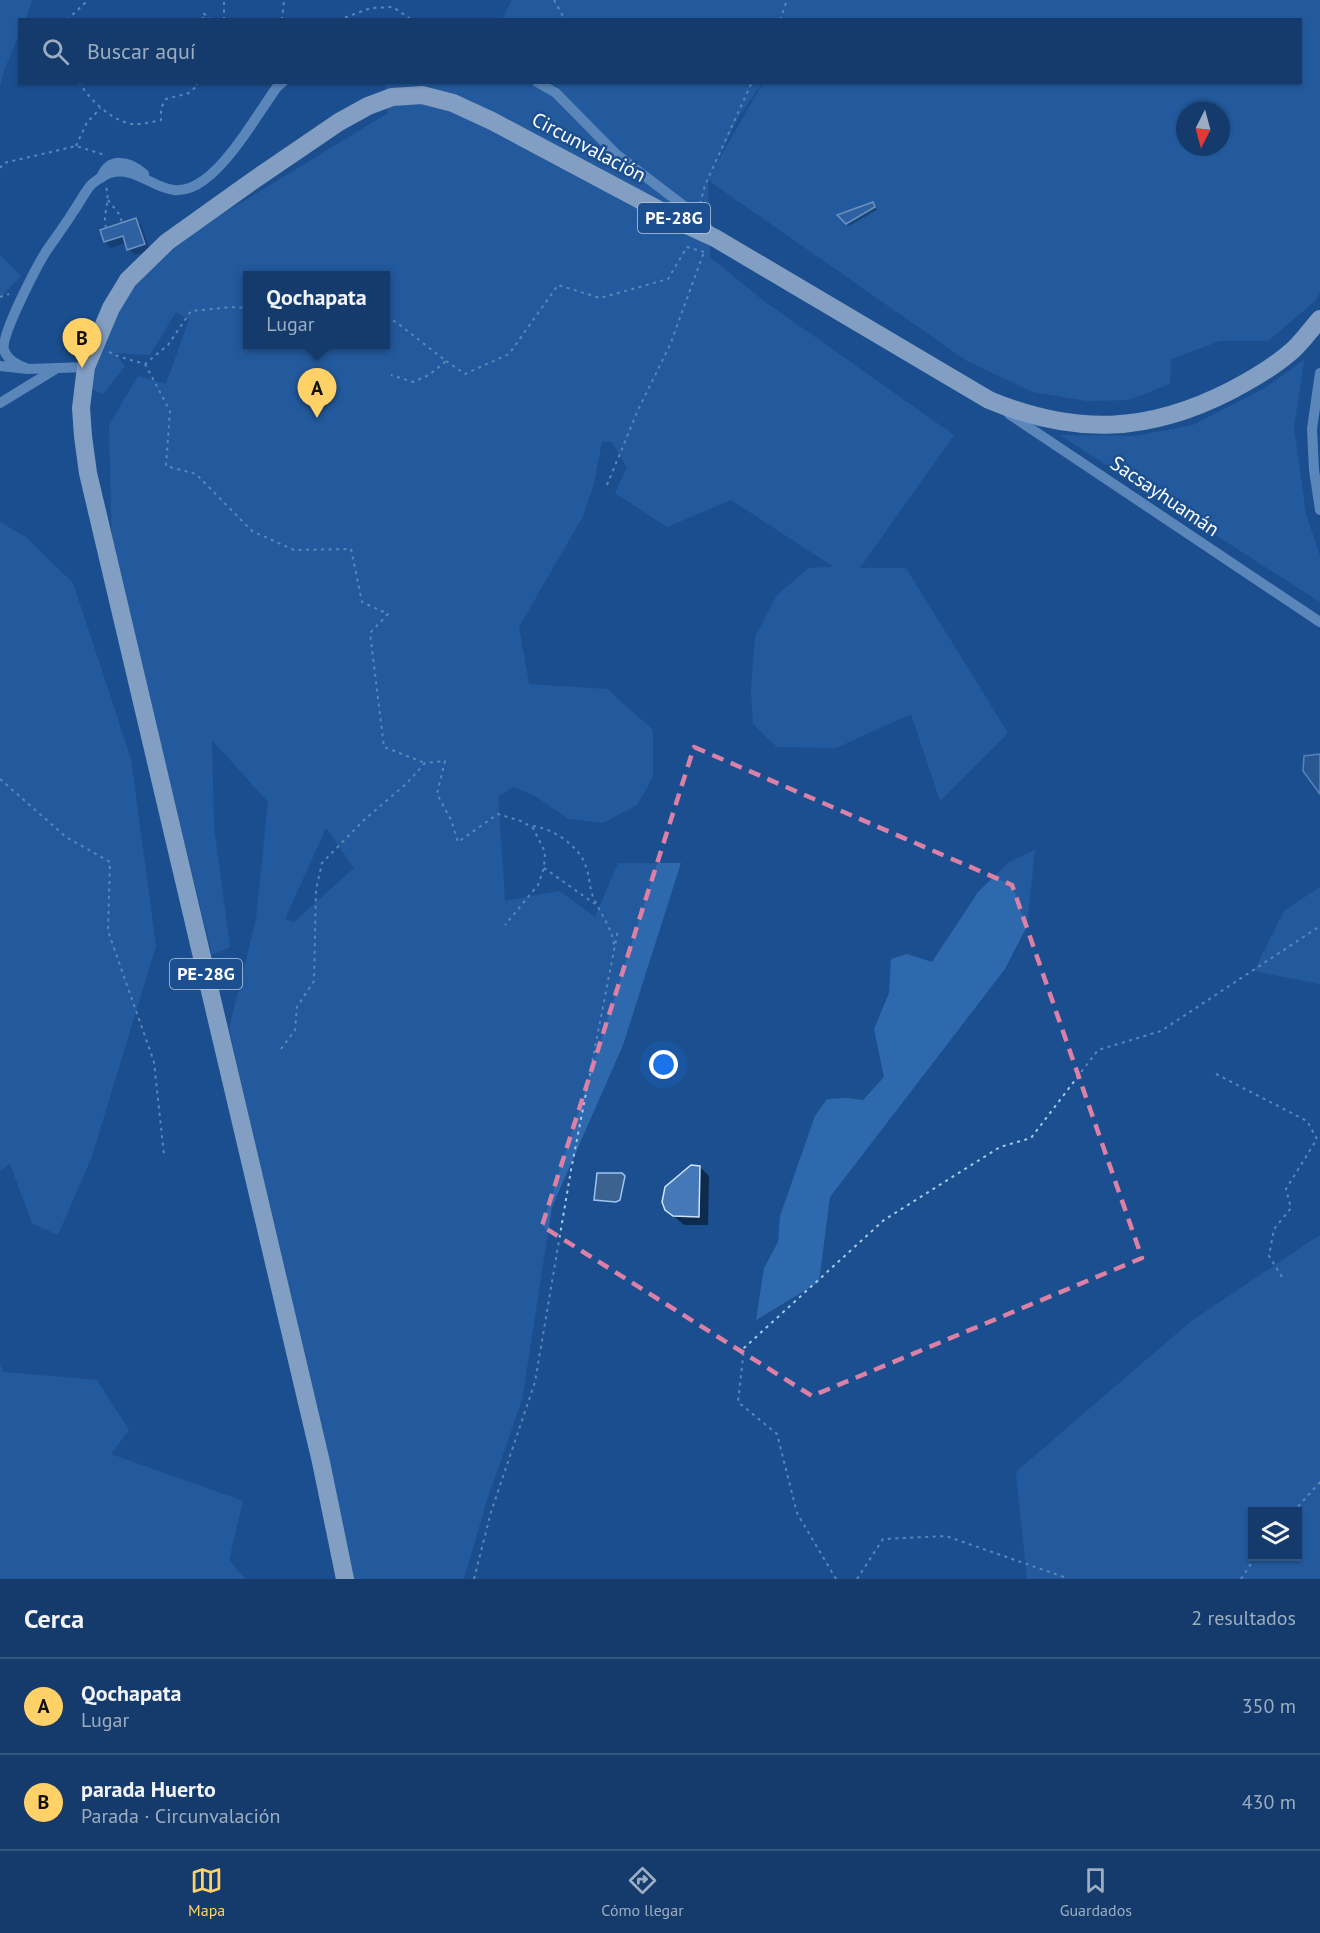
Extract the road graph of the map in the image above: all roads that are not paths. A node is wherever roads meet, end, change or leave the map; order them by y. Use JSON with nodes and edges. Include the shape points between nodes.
{"nodes":[{"id":1,"x":281,"y":84,"type":"edge"},
{"id":2,"x":540,"y":84,"type":"edge"},
{"id":3,"x":710,"y":245,"type":"junction"},
{"id":4,"x":1320,"y":319,"type":"edge"},
{"id":5,"x":0,"y":366,"type":"edge"},
{"id":6,"x":86,"y":367,"type":"junction"},
{"id":7,"x":56,"y":368,"type":"junction"},
{"id":8,"x":28,"y":369,"type":"junction"},
{"id":9,"x":1320,"y":373,"type":"edge"},
{"id":10,"x":989,"y":400,"type":"junction"},
{"id":11,"x":0,"y":403,"type":"edge"},
{"id":12,"x":1320,"y":510,"type":"edge"},
{"id":13,"x":1320,"y":622,"type":"edge"},
{"id":14,"x":345,"y":1579,"type":"edge"}],
"edges":[{"from":1,"to":8,"type":"street","via":[[222,164],[193,187],[165,189],[122,171],[108,173],[104,182],[91,186],[46,252],[18,305],[4,343],[13,363]]},
{"from":2,"to":3,"type":"street","via":[[556,93],[616,154],[697,216]]},
{"from":3,"to":6,"type":"highway","name":"Circunvalación","number":"PE-28G","via":[[689,226],[492,121],[453,103],[422,95],[392,97],[339,122],[167,242],[128,280],[111,308]]},
{"from":3,"to":10,"type":"highway","name":"Circunvalación","number":"PE-28G"},
{"from":4,"to":10,"type":"highway","name":"Circunvalación","number":"PE-28G","via":[[1269,368],[1212,400],[1160,418],[1087,425],[1023,413]]},
{"from":5,"to":8,"type":"street"},
{"from":6,"to":7,"type":"street"},
{"from":6,"to":14,"type":"highway","number":"PE-28G","via":[[81,408],[88,473],[321,1462]]},
{"from":7,"to":8,"type":"street"},
{"from":7,"to":11,"type":"street"},
{"from":9,"to":12,"type":"street","via":[[1312,429]]},
{"from":10,"to":13,"type":"street","name":"Sacsayhuamán"}]}
